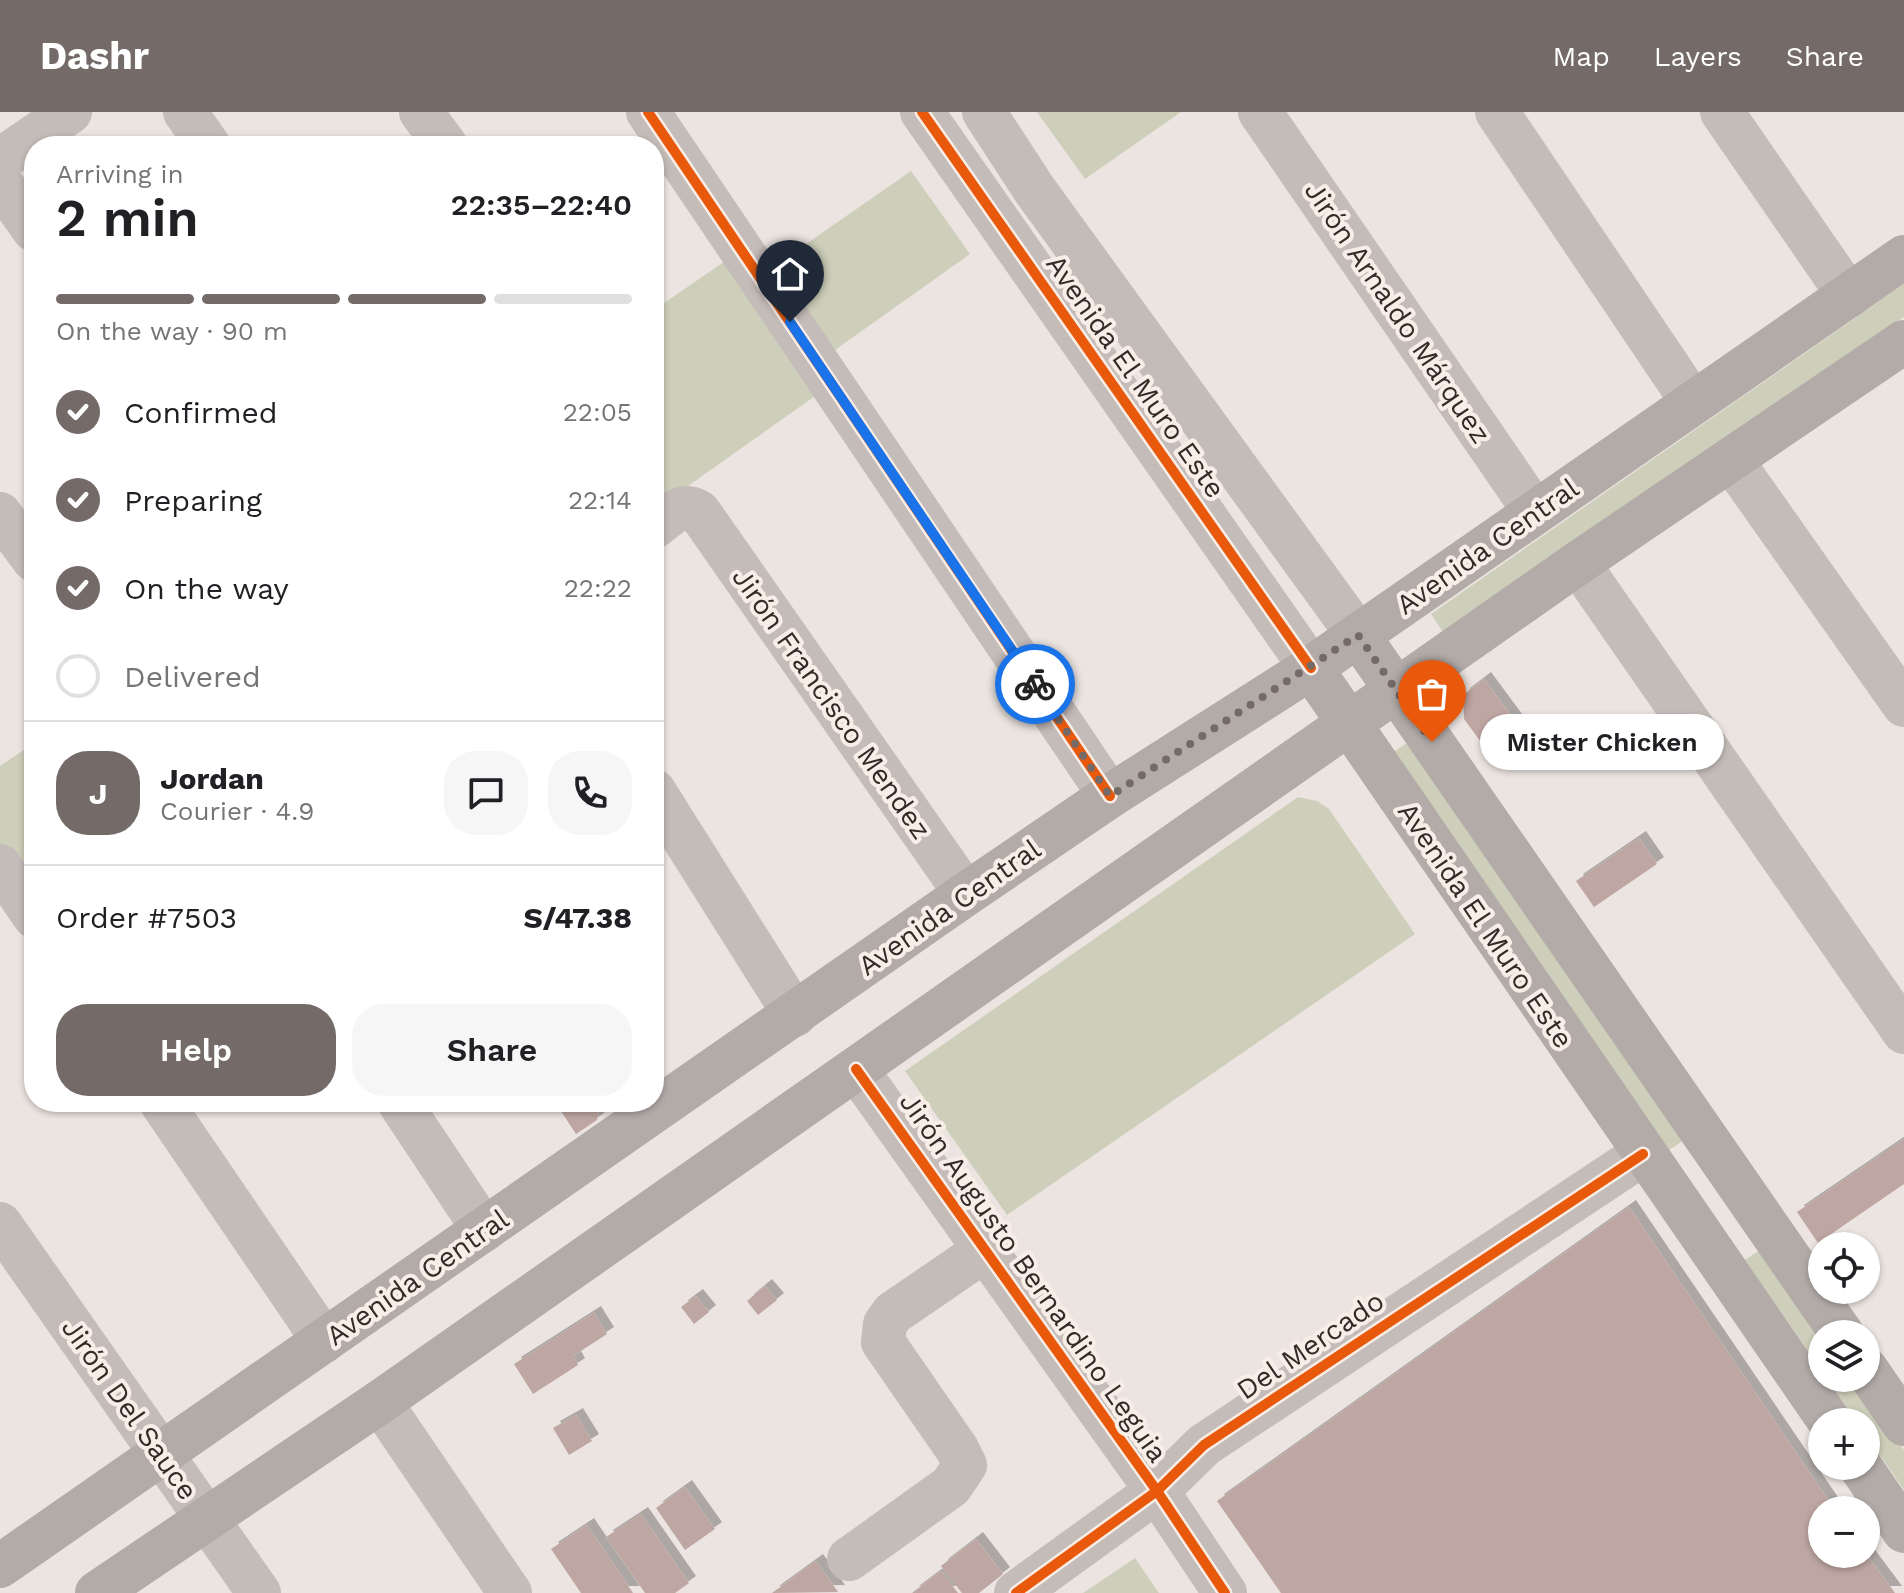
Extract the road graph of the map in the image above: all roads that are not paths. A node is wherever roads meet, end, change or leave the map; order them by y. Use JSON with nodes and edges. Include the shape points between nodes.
{"nodes":[{"id":1,"x":70,"y":112,"type":"edge"},
{"id":2,"x":185,"y":112,"type":"edge"},
{"id":3,"x":421,"y":112,"type":"edge"},
{"id":4,"x":648,"y":112,"type":"edge"},
{"id":5,"x":922,"y":112,"type":"edge"},
{"id":6,"x":984,"y":112,"type":"edge"},
{"id":7,"x":1260,"y":112,"type":"edge"},
{"id":8,"x":1497,"y":112,"type":"edge"},
{"id":9,"x":1722,"y":112,"type":"edge"},
{"id":10,"x":35,"y":136,"type":"edge"},
{"id":11,"x":202,"y":136,"type":"edge"},
{"id":12,"x":439,"y":136,"type":"edge"},
{"id":13,"x":24,"y":144,"type":"edge"},
{"id":14,"x":0,"y":160,"type":"edge"},
{"id":15,"x":1020,"y":167,"type":"junction"},
{"id":16,"x":0,"y":182,"type":"edge"},
{"id":17,"x":978,"y":194,"type":"junction"},
{"id":18,"x":24,"y":216,"type":"edge"},
{"id":19,"x":1904,"y":257,"type":"edge"},
{"id":20,"x":1849,"y":296,"type":"junction"},
{"id":21,"x":1902,"y":349,"type":"edge"},
{"id":22,"x":1693,"y":403,"type":"junction"},
{"id":23,"x":1732,"y":461,"type":"junction"},
{"id":24,"x":1535,"y":512,"type":"junction"},
{"id":25,"x":0,"y":514,"type":"edge"},
{"id":26,"x":664,"y":520,"type":"edge"},
{"id":27,"x":24,"y":546,"type":"edge"},
{"id":28,"x":1578,"y":563,"type":"junction"},
{"id":29,"x":1358,"y":635,"type":"junction"},
{"id":30,"x":1311,"y":668,"type":"junction"},
{"id":31,"x":1396,"y":690,"type":"junction"},
{"id":32,"x":1904,"y":705,"type":"edge"},
{"id":33,"x":1348,"y":724,"type":"junction"},
{"id":34,"x":1110,"y":796,"type":"junction"},
{"id":35,"x":664,"y":807,"type":"edge"},
{"id":36,"x":0,"y":866,"type":"edge"},
{"id":37,"x":966,"y":894,"type":"junction"},
{"id":38,"x":24,"y":901,"type":"edge"},
{"id":39,"x":795,"y":1015,"type":"junction"},
{"id":40,"x":1904,"y":1032,"type":"edge"},
{"id":41,"x":856,"y":1069,"type":"junction"},
{"id":42,"x":664,"y":1092,"type":"edge"},
{"id":43,"x":168,"y":1112,"type":"edge"},
{"id":44,"x":406,"y":1112,"type":"edge"},
{"id":45,"x":631,"y":1112,"type":"edge"},
{"id":46,"x":1643,"y":1154,"type":"junction"},
{"id":47,"x":1740,"y":1187,"type":"junction"},
{"id":48,"x":1691,"y":1220,"type":"junction"},
{"id":49,"x":0,"y":1224,"type":"edge"},
{"id":50,"x":484,"y":1230,"type":"junction"},
{"id":51,"x":985,"y":1250,"type":"junction"},
{"id":52,"x":1832,"y":1320,"type":"edge"},
{"id":53,"x":324,"y":1341,"type":"junction"},
{"id":54,"x":1880,"y":1389,"type":"edge"},
{"id":55,"x":380,"y":1402,"type":"junction"},
{"id":56,"x":1820,"y":1408,"type":"edge"},
{"id":57,"x":1904,"y":1424,"type":"edge"},
{"id":58,"x":161,"y":1455,"type":"junction"},
{"id":59,"x":1869,"y":1480,"type":"edge"},
{"id":60,"x":1157,"y":1491,"type":"junction"},
{"id":61,"x":207,"y":1517,"type":"junction"},
{"id":62,"x":1904,"y":1531,"type":"edge"},
{"id":63,"x":849,"y":1559,"type":"dead end"},
{"id":64,"x":0,"y":1566,"type":"edge"},
{"id":65,"x":97,"y":1593,"type":"edge"},
{"id":66,"x":259,"y":1593,"type":"edge"},
{"id":67,"x":510,"y":1593,"type":"edge"},
{"id":68,"x":1016,"y":1593,"type":"edge"},
{"id":69,"x":1225,"y":1593,"type":"edge"}],
"edges":[{"from":1,"to":10,"type":"street"},
{"from":2,"to":11,"type":"street"},
{"from":3,"to":12,"type":"street"},
{"from":4,"to":34,"type":"street"},
{"from":5,"to":17,"type":"street","name":"Avenida El Muro Este"},
{"from":6,"to":15,"type":"street","name":"Avenida El Muro Este"},
{"from":7,"to":24,"type":"street","name":"Jirón Arnaldo Márquez"},
{"from":8,"to":22,"type":"street"},
{"from":9,"to":20,"type":"street"},
{"from":13,"to":14,"type":"street"},
{"from":15,"to":17,"type":"street"},
{"from":15,"to":29,"type":"street","name":"Avenida El Muro Este"},
{"from":16,"to":18,"type":"street"},
{"from":17,"to":30,"type":"street","name":"Avenida El Muro Este"},
{"from":19,"to":20,"type":"main road","name":"Avenida Central"},
{"from":20,"to":22,"type":"main road","name":"Avenida Central"},
{"from":21,"to":23,"type":"main road"},
{"from":22,"to":24,"type":"main road","name":"Avenida Central"},
{"from":23,"to":28,"type":"main road"},
{"from":23,"to":32,"type":"street"},
{"from":24,"to":29,"type":"main road","name":"Avenida Central"},
{"from":25,"to":27,"type":"street"},
{"from":26,"to":37,"type":"street","name":"Jirón Francisco Mendez","via":[[681,507],[699,512]]},
{"from":28,"to":31,"type":"main road"},
{"from":28,"to":40,"type":"street"},
{"from":29,"to":30,"type":"main road","name":"Avenida Central"},
{"from":29,"to":31,"type":"main road","name":"Avenida El Muro Este"},
{"from":30,"to":33,"type":"main road","name":"Avenida El Muro Este"},
{"from":30,"to":34,"type":"main road","name":"Avenida Central"},
{"from":31,"to":33,"type":"main road"},
{"from":31,"to":47,"type":"main road","name":"Avenida El Muro Este"},
{"from":33,"to":41,"type":"main road"},
{"from":33,"to":46,"type":"main road","name":"Avenida El Muro Este"},
{"from":34,"to":37,"type":"main road","name":"Avenida Central"},
{"from":35,"to":39,"type":"street"},
{"from":36,"to":38,"type":"street"},
{"from":37,"to":39,"type":"main road","name":"Avenida Central"},
{"from":39,"to":42,"type":"main road","name":"Avenida Central"},
{"from":41,"to":51,"type":"street","name":"Jirón Augusto Bernardino Leguia"},
{"from":41,"to":55,"type":"main road"},
{"from":43,"to":53,"type":"street"},
{"from":44,"to":50,"type":"street"},
{"from":45,"to":50,"type":"main road","name":"Avenida Central"},
{"from":46,"to":48,"type":"main road","name":"Avenida El Muro Este"},
{"from":46,"to":60,"type":"street","name":"Del Mercado","via":[[1204,1445]]},
{"from":47,"to":48,"type":"main road"},
{"from":47,"to":52,"type":"main road","name":"Avenida El Muro Este"},
{"from":48,"to":56,"type":"main road","name":"Avenida El Muro Este"},
{"from":49,"to":58,"type":"street","name":"Jirón Del Sauce"},
{"from":50,"to":53,"type":"main road","name":"Avenida Central"},
{"from":51,"to":60,"type":"street","name":"Jirón Augusto Bernardino Leguia"},
{"from":51,"to":63,"type":"street","via":[[893,1313],[883,1342],[965,1465],[951,1486]]},
{"from":53,"to":58,"type":"main road","name":"Avenida Central"},
{"from":54,"to":57,"type":"main road"},
{"from":55,"to":61,"type":"main road"},
{"from":55,"to":67,"type":"street"},
{"from":58,"to":61,"type":"street","name":"Jirón Del Sauce"},
{"from":58,"to":64,"type":"main road","name":"Avenida Central"},
{"from":59,"to":62,"type":"main road"},
{"from":60,"to":68,"type":"street","name":"Del Mercado"},
{"from":60,"to":69,"type":"street","name":"Jirón Augusto Bernardino Leguia"},
{"from":61,"to":65,"type":"main road"},
{"from":61,"to":66,"type":"street","name":"Jirón Del Sauce"}]}
